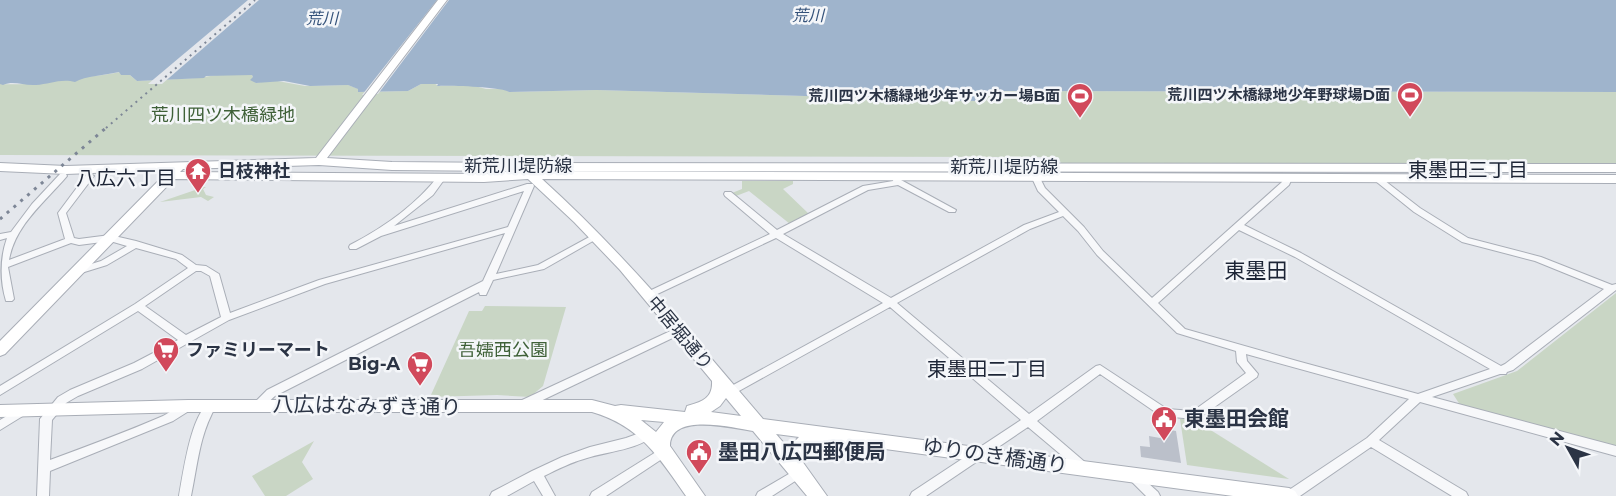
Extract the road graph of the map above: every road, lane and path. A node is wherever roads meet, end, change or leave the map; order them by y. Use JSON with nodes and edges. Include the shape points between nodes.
{"nodes":[{"id":1,"x":443,"y":0,"type":"edge"},
{"id":2,"x":322,"y":157,"type":"junction"},
{"id":3,"x":392,"y":166,"type":"junction"},
{"id":4,"x":1616,"y":168,"type":"edge"},
{"id":5,"x":178,"y":172,"type":"junction"},
{"id":6,"x":1,"y":173,"type":"edge"},
{"id":7,"x":59,"y":176,"type":"joint"},
{"id":8,"x":90,"y":176,"type":"junction"},
{"id":9,"x":161,"y":176,"type":"dead end"},
{"id":10,"x":514,"y":176,"type":"junction"},
{"id":11,"x":442,"y":177,"type":"junction"},
{"id":12,"x":1036,"y":178,"type":"junction"},
{"id":13,"x":1288,"y":178,"type":"junction"},
{"id":14,"x":898,"y":179,"type":"junction"},
{"id":15,"x":1377,"y":179,"type":"junction"},
{"id":16,"x":1616,"y":179,"type":"edge"},
{"id":17,"x":534,"y":182,"type":"junction"},
{"id":18,"x":728,"y":194,"type":"dead end"},
{"id":19,"x":952,"y":210,"type":"dead end"},
{"id":20,"x":1064,"y":213,"type":"junction"},
{"id":21,"x":1238,"y":226,"type":"junction"},
{"id":22,"x":510,"y":229,"type":"junction"},
{"id":23,"x":13,"y":234,"type":"junction"},
{"id":24,"x":378,"y":234,"type":"junction"},
{"id":25,"x":776,"y":234,"type":"junction"},
{"id":26,"x":0,"y":237,"type":"edge"},
{"id":27,"x":596,"y":237,"type":"junction"},
{"id":28,"x":110,"y":238,"type":"junction"},
{"id":29,"x":70,"y":240,"type":"junction"},
{"id":30,"x":136,"y":244,"type":"junction"},
{"id":31,"x":353,"y":247,"type":"dead end"},
{"id":32,"x":2,"y":266,"type":"edge"},
{"id":33,"x":194,"y":268,"type":"junction"},
{"id":34,"x":78,"y":271,"type":"junction"},
{"id":35,"x":487,"y":285,"type":"junction"},
{"id":36,"x":1614,"y":287,"type":"edge"},
{"id":37,"x":648,"y":295,"type":"junction"},
{"id":38,"x":9,"y":299,"type":"dead end"},
{"id":39,"x":891,"y":303,"type":"junction"},
{"id":40,"x":1152,"y":303,"type":"junction"},
{"id":41,"x":138,"y":306,"type":"junction"},
{"id":42,"x":225,"y":318,"type":"junction"},
{"id":43,"x":679,"y":331,"type":"junction"},
{"id":44,"x":186,"y":340,"type":"junction"},
{"id":45,"x":0,"y":350,"type":"edge"},
{"id":46,"x":1242,"y":350,"type":"junction"},
{"id":47,"x":1502,"y":370,"type":"junction"},
{"id":48,"x":725,"y":386,"type":"junction"},
{"id":49,"x":0,"y":391,"type":"edge"},
{"id":50,"x":1418,"y":399,"type":"junction"},
{"id":51,"x":257,"y":405,"type":"junction"},
{"id":52,"x":188,"y":406,"type":"junction"},
{"id":53,"x":211,"y":406,"type":"junction"},
{"id":54,"x":592,"y":406,"type":"junction"},
{"id":55,"x":516,"y":408,"type":"junction"},
{"id":56,"x":53,"y":410,"type":"junction"},
{"id":57,"x":0,"y":411,"type":"edge"},
{"id":58,"x":22,"y":411,"type":"junction"},
{"id":59,"x":695,"y":416,"type":"junction"},
{"id":60,"x":1028,"y":421,"type":"junction"},
{"id":61,"x":756,"y":424,"type":"junction"},
{"id":62,"x":0,"y":426,"type":"edge"},
{"id":63,"x":648,"y":434,"type":"junction"},
{"id":64,"x":828,"y":434,"type":"junction"},
{"id":65,"x":1371,"y":441,"type":"junction"},
{"id":66,"x":662,"y":450,"type":"junction"},
{"id":67,"x":1616,"y":451,"type":"edge"},
{"id":68,"x":981,"y":454,"type":"junction"},
{"id":69,"x":44,"y":468,"type":"junction"},
{"id":70,"x":1084,"y":468,"type":"junction"},
{"id":71,"x":796,"y":470,"type":"junction"},
{"id":72,"x":536,"y":474,"type":"junction"},
{"id":73,"x":1131,"y":475,"type":"junction"},
{"id":74,"x":43,"y":496,"type":"edge"},
{"id":75,"x":185,"y":496,"type":"edge"},
{"id":76,"x":496,"y":496,"type":"edge"},
{"id":77,"x":549,"y":496,"type":"edge"},
{"id":78,"x":596,"y":496,"type":"edge"},
{"id":79,"x":696,"y":496,"type":"edge"},
{"id":80,"x":762,"y":496,"type":"edge"},
{"id":81,"x":818,"y":496,"type":"edge"},
{"id":82,"x":916,"y":496,"type":"edge"},
{"id":83,"x":1155,"y":496,"type":"edge"},
{"id":84,"x":1289,"y":496,"type":"edge"},
{"id":85,"x":1462,"y":496,"type":"edge"}],
"edges":[{"from":1,"to":2,"type":"main road"},
{"from":2,"to":3,"type":"main road","name":"新荒川堤防線"},
{"from":2,"to":5,"type":"main road","name":"新荒川堤防線"},
{"from":3,"to":4,"type":"main road","name":"新荒川堤防線"},
{"from":3,"to":10,"type":"main road","name":"新荒川堤防線","via":[[425,172]]},
{"from":5,"to":6,"type":"main road"},
{"from":5,"to":11,"type":"main road","name":"新荒川堤防線"},
{"from":5,"to":28,"type":"main road"},
{"from":7,"to":8,"type":"main road"},
{"from":7,"to":23,"type":"street"},
{"from":8,"to":9,"type":"main road"},
{"from":8,"to":29,"type":"street","via":[[62,213]]},
{"from":10,"to":11,"type":"main road","name":"新荒川堤防線"},
{"from":10,"to":17,"type":"main road","name":"新荒川堤防線"},
{"from":11,"to":24,"type":"street","via":[[430,193]]},
{"from":12,"to":13,"type":"main road","name":"新荒川堤防線"},
{"from":12,"to":14,"type":"main road","name":"新荒川堤防線"},
{"from":12,"to":20,"type":"street"},
{"from":13,"to":15,"type":"main road","name":"新荒川堤防線"},
{"from":13,"to":21,"type":"street"},
{"from":14,"to":17,"type":"main road","name":"新荒川堤防線"},
{"from":14,"to":19,"type":"street"},
{"from":14,"to":25,"type":"street","via":[[866,188]]},
{"from":15,"to":16,"type":"main road","name":"新荒川堤防線"},
{"from":15,"to":36,"type":"street","via":[[1465,240],[1538,259]]},
{"from":17,"to":22,"type":"street"},
{"from":17,"to":24,"type":"street"},
{"from":17,"to":27,"type":"main road","name":"中居堀通り"},
{"from":18,"to":25,"type":"street"},
{"from":20,"to":39,"type":"street","via":[[1027,227]]},
{"from":20,"to":40,"type":"street"},
{"from":21,"to":40,"type":"street"},
{"from":21,"to":47,"type":"street","via":[[1298,255]]},
{"from":22,"to":35,"type":"street"},
{"from":22,"to":42,"type":"street","via":[[322,282]]},
{"from":23,"to":26,"type":"street"},
{"from":23,"to":32,"type":"street"},
{"from":24,"to":31,"type":"street"},
{"from":25,"to":37,"type":"street"},
{"from":25,"to":39,"type":"street"},
{"from":27,"to":35,"type":"street","via":[[541,267]]},
{"from":27,"to":37,"type":"main road","name":"中居堀通り"},
{"from":28,"to":29,"type":"street"},
{"from":28,"to":30,"type":"street"},
{"from":28,"to":34,"type":"main road"},
{"from":29,"to":32,"type":"street"},
{"from":30,"to":33,"type":"street","via":[[179,256]]},
{"from":30,"to":34,"type":"street","via":[[104,263]]},
{"from":32,"to":38,"type":"street"},
{"from":33,"to":41,"type":"street"},
{"from":33,"to":42,"type":"street","via":[[214,274]]},
{"from":34,"to":45,"type":"main road"},
{"from":35,"to":51,"type":"street","via":[[271,393]]},
{"from":36,"to":47,"type":"street"},
{"from":37,"to":43,"type":"main road","name":"中居堀通り"},
{"from":39,"to":48,"type":"street"},
{"from":39,"to":60,"type":"street"},
{"from":40,"to":46,"type":"street","via":[[1180,331]]},
{"from":41,"to":44,"type":"street"},
{"from":41,"to":49,"type":"street"},
{"from":42,"to":44,"type":"street"},
{"from":43,"to":48,"type":"main road","name":"中居堀通り"},
{"from":43,"to":55,"type":"street"},
{"from":44,"to":56,"type":"street","via":[[74,393]]},
{"from":46,"to":50,"type":"street"},
{"from":46,"to":60,"type":"street","via":[[1242,362],[1253,374],[1195,415],[1165,413],[1100,369]]},
{"from":47,"to":50,"type":"street"},
{"from":48,"to":59,"type":"main road"},
{"from":48,"to":61,"type":"main road","name":"中居堀通り"},
{"from":50,"to":65,"type":"street"},
{"from":50,"to":67,"type":"street"},
{"from":51,"to":53,"type":"main road","name":"八広はなみずき通り"},
{"from":51,"to":55,"type":"main road","name":"八広はなみずき通り"},
{"from":52,"to":53,"type":"main road","name":"八広はなみずき通り"},
{"from":52,"to":56,"type":"main road","name":"八広はなみずき通り"},
{"from":52,"to":69,"type":"street","via":[[169,418]]},
{"from":53,"to":75,"type":"street","via":[[204,414],[191,458]]},
{"from":54,"to":55,"type":"main road","name":"八広はなみずき通り"},
{"from":54,"to":59,"type":"main road","name":"ゆりのき橋通り"},
{"from":54,"to":63,"type":"main road","name":"八広はなみずき通り","via":[[621,414]]},
{"from":56,"to":58,"type":"main road","name":"八広はなみずき通り"},
{"from":56,"to":69,"type":"street","via":[[46,419]]},
{"from":57,"to":58,"type":"main road","name":"八広はなみずき通り"},
{"from":58,"to":62,"type":"street"},
{"from":59,"to":61,"type":"main road","name":"ゆりのき橋通り"},
{"from":59,"to":66,"type":"main road","via":[[668,428],[661,438]]},
{"from":60,"to":68,"type":"street"},
{"from":60,"to":70,"type":"street"},
{"from":61,"to":64,"type":"main road","name":"ゆりのき橋通り"},
{"from":61,"to":71,"type":"main road","name":"中居堀通り"},
{"from":63,"to":66,"type":"main road","name":"八広はなみずき通り"},
{"from":63,"to":72,"type":"street","via":[[630,444],[589,453]]},
{"from":64,"to":68,"type":"main road","name":"ゆりのき橋通り"},
{"from":64,"to":71,"type":"main road","via":[[802,442],[793,454]]},
{"from":65,"to":84,"type":"street"},
{"from":65,"to":85,"type":"street"},
{"from":66,"to":78,"type":"street"},
{"from":66,"to":79,"type":"main road","name":"八広はなみずき通り"},
{"from":68,"to":70,"type":"main road","name":"ゆりのき橋通り"},
{"from":68,"to":82,"type":"street"},
{"from":69,"to":74,"type":"street"},
{"from":70,"to":73,"type":"main road","name":"ゆりのき橋通り"},
{"from":71,"to":80,"type":"street"},
{"from":71,"to":81,"type":"main road","name":"中居堀通り"},
{"from":72,"to":76,"type":"street"},
{"from":72,"to":77,"type":"street"},
{"from":73,"to":83,"type":"street"},
{"from":73,"to":84,"type":"main road","name":"ゆりのき橋通り"}]}
